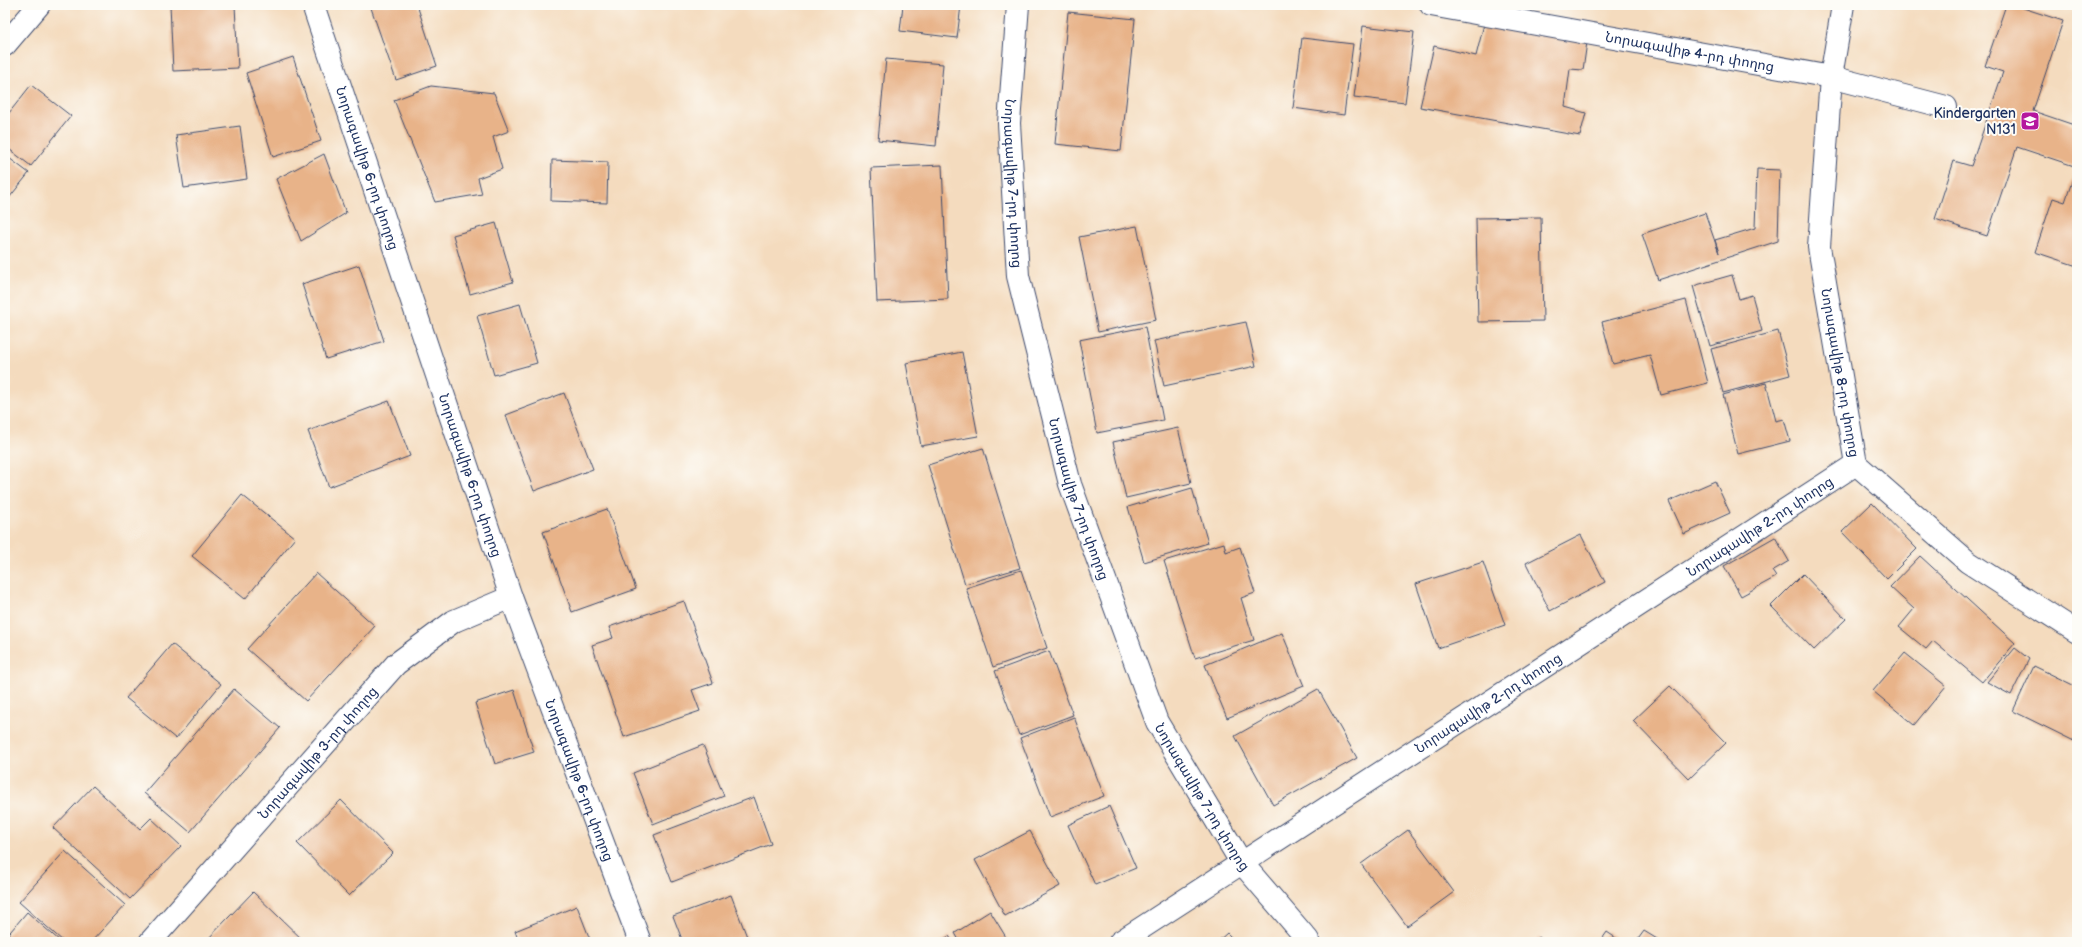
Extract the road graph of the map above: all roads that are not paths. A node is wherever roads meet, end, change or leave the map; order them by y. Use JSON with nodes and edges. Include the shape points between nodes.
{"nodes":[{"id":1,"x":40,"y":5,"type":"edge"},
{"id":2,"x":313,"y":5,"type":"edge"},
{"id":3,"x":1018,"y":5,"type":"edge"},
{"id":4,"x":1431,"y":5,"type":"edge"},
{"id":5,"x":1843,"y":5,"type":"edge"},
{"id":6,"x":5,"y":45,"type":"edge"},
{"id":7,"x":1831,"y":77,"type":"junction"},
{"id":8,"x":1946,"y":107,"type":"dead end"},
{"id":9,"x":1856,"y":464,"type":"junction"},
{"id":10,"x":511,"y":597,"type":"junction"},
{"id":11,"x":2077,"y":632,"type":"edge"},
{"id":12,"x":1241,"y":862,"type":"junction"},
{"id":13,"x":1308,"y":940,"type":"dead end"},
{"id":14,"x":150,"y":942,"type":"edge"},
{"id":15,"x":640,"y":942,"type":"edge"},
{"id":16,"x":1120,"y":942,"type":"edge"}],
"edges":[{"from":1,"to":6,"type":"street"},
{"from":2,"to":10,"type":"street","name":"Նորագավիթ 6-րդ փողոց"},
{"from":3,"to":12,"type":"street","name":"Նորագավիթ 7-րդ փողոց","via":[[1009,123],[1018,276],[1070,484],[1157,722]]},
{"from":4,"to":7,"type":"street","name":"Նորագավիթ 4-րդ փողոց"},
{"from":5,"to":7,"type":"street","name":"Նորագավիթ 8-րդ փողոց"},
{"from":7,"to":8,"type":"street","name":"Նորագավիթ 4-րդ փողոց"},
{"from":7,"to":9,"type":"street","name":"Նորագավիթ 8-րդ փողոց","via":[[1819,247]]},
{"from":9,"to":11,"type":"street","name":"Նորագավիթ 8-րդ փողոց","via":[[1968,562]]},
{"from":9,"to":12,"type":"street","name":"Նորագավիթ 2-րդ փողոց"},
{"from":10,"to":14,"type":"street","name":"Նորագավիթ 3-րդ փողոց","via":[[454,621],[396,664]]},
{"from":10,"to":15,"type":"street","name":"Նորագավիթ 6-րդ փողոց"},
{"from":12,"to":13,"type":"street","name":"Նորագավիթ 7-րդ փողոց"},
{"from":12,"to":16,"type":"street","name":"Նորագավիթ 2-րդ փողոց"}]}
